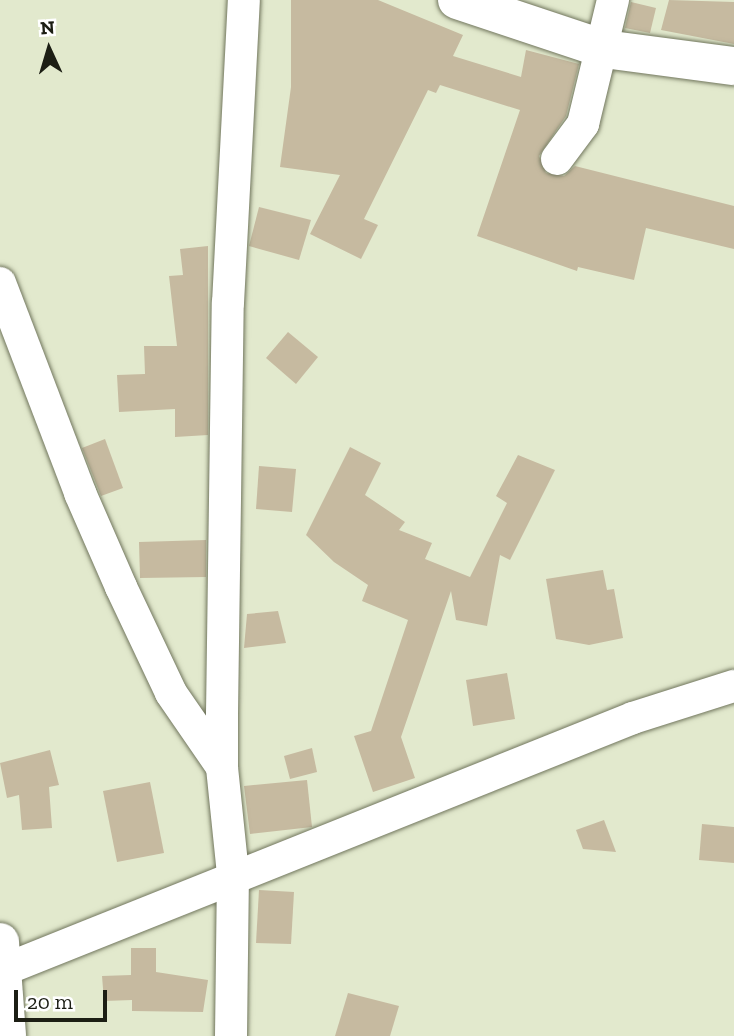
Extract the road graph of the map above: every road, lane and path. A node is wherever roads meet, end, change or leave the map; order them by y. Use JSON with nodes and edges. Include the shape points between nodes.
{"nodes":[{"id":1,"x":244,"y":0,"type":"edge"},
{"id":2,"x":613,"y":0,"type":"edge"},
{"id":3,"x":469,"y":2,"type":"edge"},
{"id":4,"x":604,"y":49,"type":"junction"},
{"id":5,"x":734,"y":66,"type":"edge"},
{"id":6,"x":557,"y":159,"type":"dead end"},
{"id":7,"x":0,"y":283,"type":"edge"},
{"id":8,"x":734,"y":686,"type":"edge"},
{"id":9,"x":222,"y":766,"type":"junction"},
{"id":10,"x":233,"y":874,"type":"junction"},
{"id":11,"x":3,"y":956,"type":"edge"},
{"id":12,"x":7,"y":1036,"type":"edge"},
{"id":13,"x":231,"y":1036,"type":"edge"}],
"edges":[{"from":1,"to":9,"type":"street","via":[[228,303]]},
{"from":2,"to":4,"type":"street"},
{"from":3,"to":4,"type":"main road"},
{"from":4,"to":5,"type":"main road"},
{"from":4,"to":6,"type":"street","via":[[583,124]]},
{"from":7,"to":9,"type":"street","via":[[80,494],[121,587],[172,693]]},
{"from":8,"to":10,"type":"street","via":[[632,718]]},
{"from":9,"to":10,"type":"street"},
{"from":10,"to":11,"type":"street"},
{"from":10,"to":13,"type":"street"},
{"from":11,"to":12,"type":"main road"}]}
